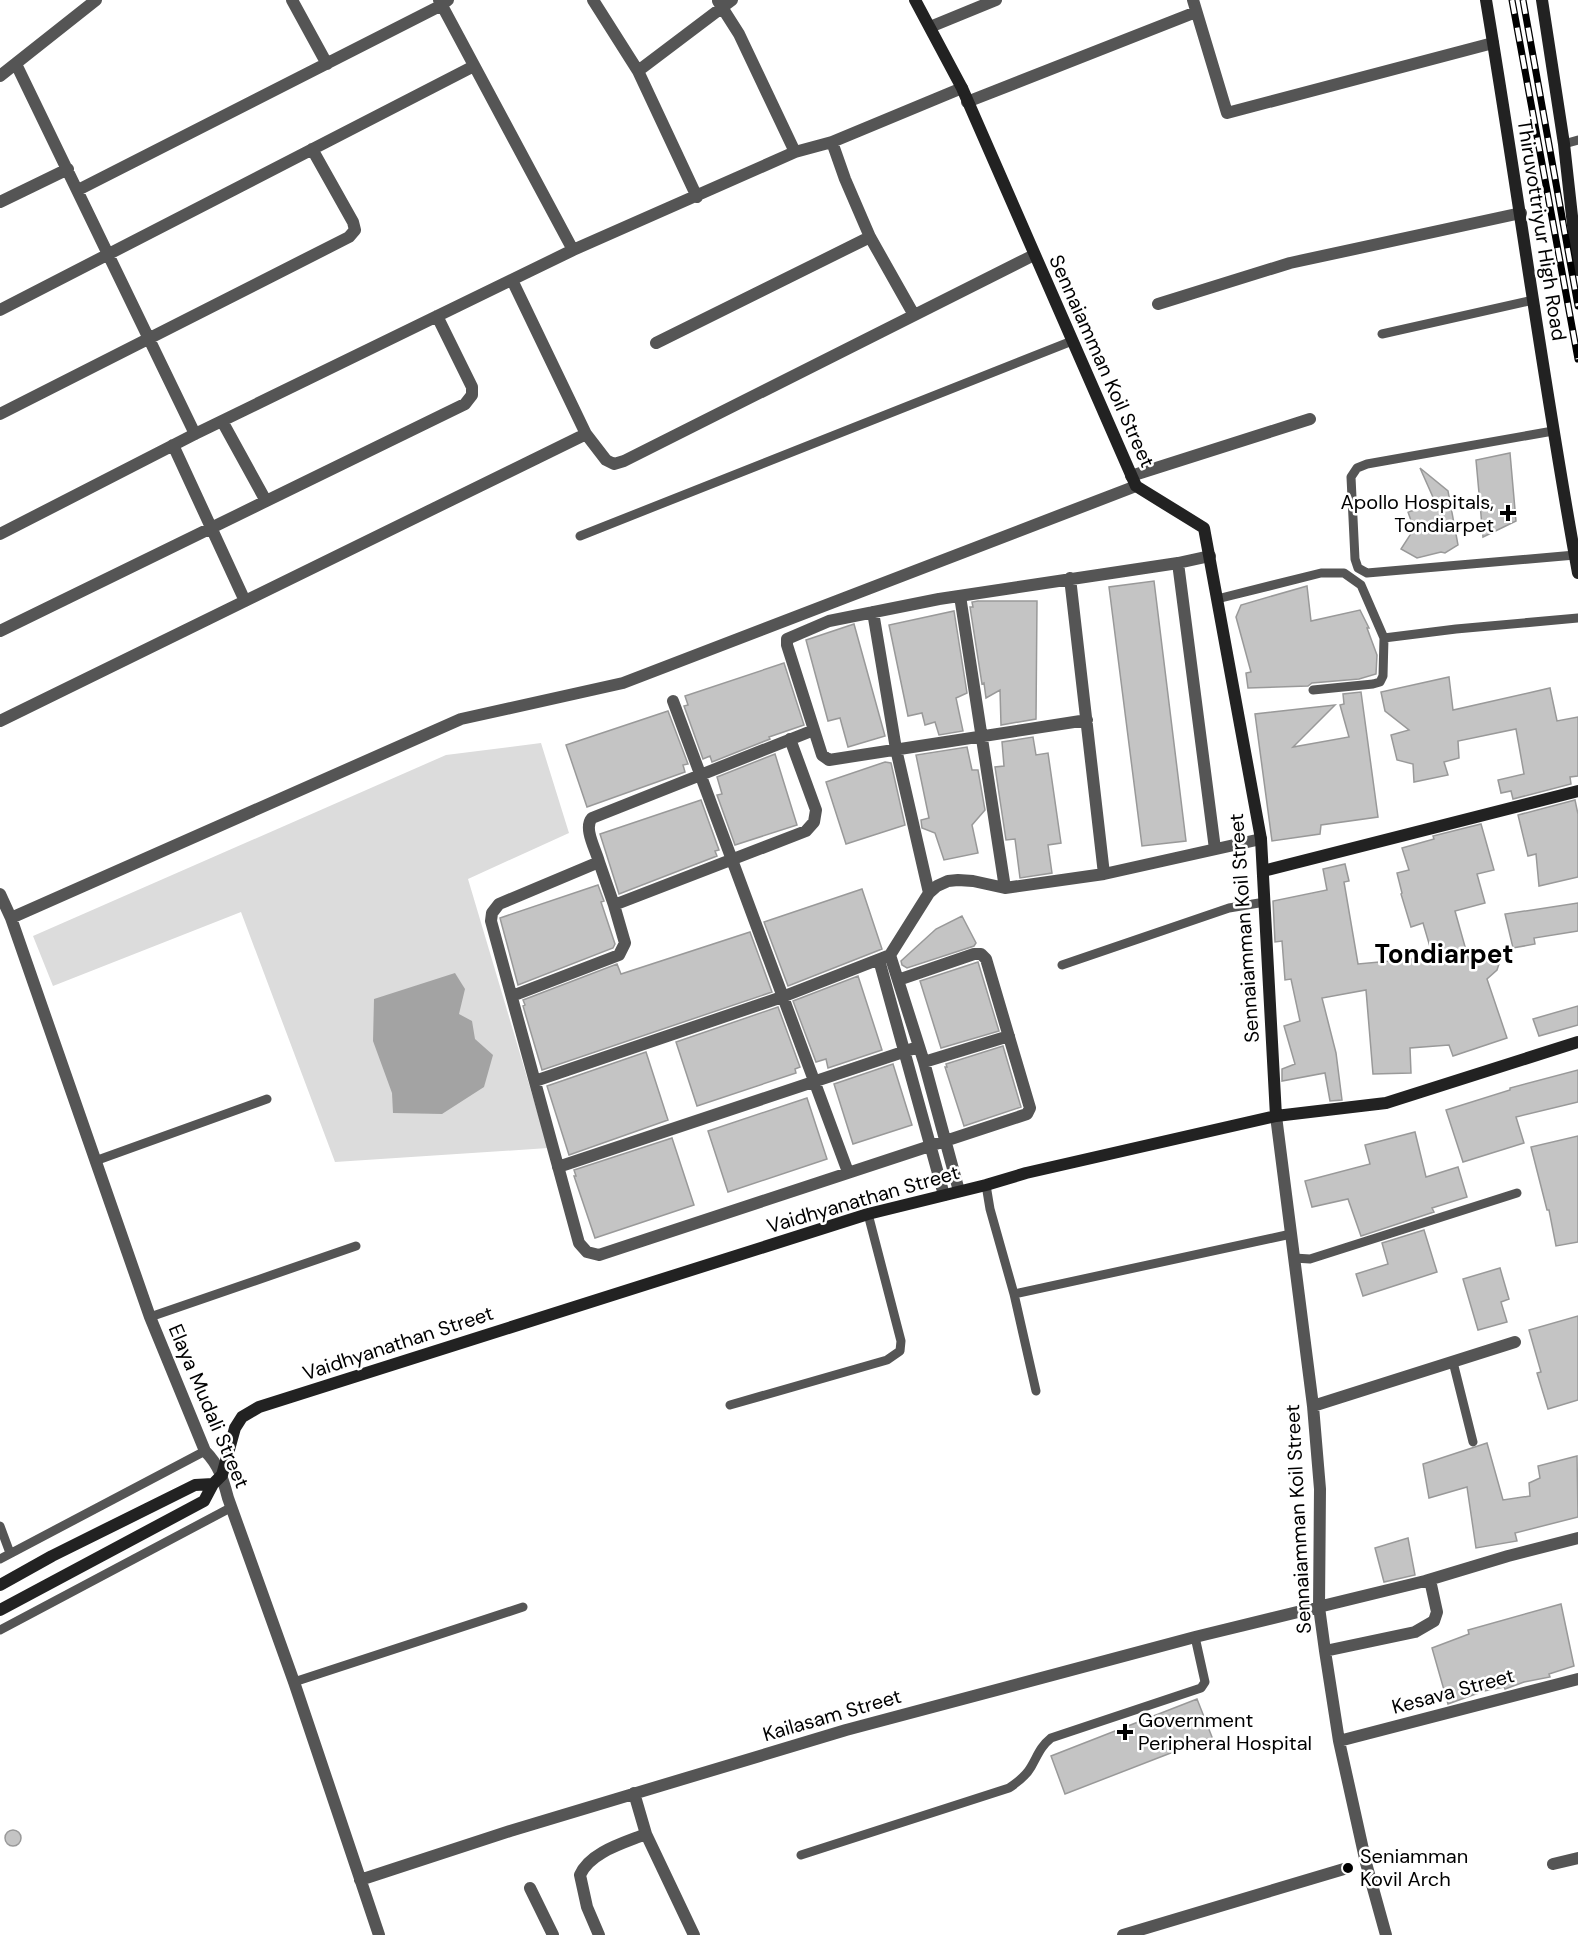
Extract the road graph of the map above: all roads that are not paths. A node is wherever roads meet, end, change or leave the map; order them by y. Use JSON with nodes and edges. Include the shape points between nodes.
{"nodes":[{"id":1,"x":96,"y":0,"type":"edge"},
{"id":2,"x":292,"y":0,"type":"edge"},
{"id":3,"x":594,"y":0,"type":"edge"},
{"id":4,"x":915,"y":0,"type":"edge"},
{"id":5,"x":996,"y":0,"type":"edge"},
{"id":6,"x":1486,"y":0,"type":"edge"},
{"id":7,"x":1542,"y":0,"type":"edge"},
{"id":8,"x":443,"y":2,"type":"edge"},
{"id":9,"x":724,"y":2,"type":"edge"},
{"id":10,"x":1194,"y":6,"type":"edge"},
{"id":11,"x":930,"y":27,"type":"junction"},
{"id":12,"x":1493,"y":43,"type":"junction"},
{"id":13,"x":16,"y":64,"type":"junction"},
{"id":14,"x":327,"y":64,"type":"junction"},
{"id":15,"x":474,"y":66,"type":"junction"},
{"id":16,"x":638,"y":71,"type":"junction"},
{"id":17,"x":0,"y":76,"type":"edge"},
{"id":18,"x":962,"y":88,"type":"junction"},
{"id":19,"x":968,"y":102,"type":"junction"},
{"id":20,"x":1578,"y":140,"type":"edge"},
{"id":21,"x":832,"y":142,"type":"junction"},
{"id":22,"x":1564,"y":144,"type":"junction"},
{"id":23,"x":312,"y":149,"type":"junction"},
{"id":24,"x":795,"y":152,"type":"junction"},
{"id":25,"x":68,"y":169,"type":"junction"},
{"id":26,"x":78,"y":190,"type":"junction"},
{"id":27,"x":697,"y":196,"type":"junction"},
{"id":28,"x":0,"y":202,"type":"edge"},
{"id":29,"x":1521,"y":213,"type":"junction"},
{"id":30,"x":870,"y":237,"type":"junction"},
{"id":31,"x":573,"y":250,"type":"junction"},
{"id":32,"x":109,"y":254,"type":"junction"},
{"id":33,"x":1034,"y":255,"type":"junction"},
{"id":34,"x":1578,"y":270,"type":"edge"},
{"id":35,"x":512,"y":280,"type":"junction"},
{"id":36,"x":1533,"y":300,"type":"junction"},
{"id":37,"x":1158,"y":304,"type":"dead end"},
{"id":38,"x":0,"y":310,"type":"edge"},
{"id":39,"x":914,"y":315,"type":"junction"},
{"id":40,"x":437,"y":316,"type":"junction"},
{"id":41,"x":1382,"y":334,"type":"dead end"},
{"id":42,"x":150,"y":339,"type":"junction"},
{"id":43,"x":1072,"y":341,"type":"junction"},
{"id":44,"x":656,"y":343,"type":"dead end"},
{"id":45,"x":0,"y":414,"type":"edge"},
{"id":46,"x":1310,"y":419,"type":"dead end"},
{"id":47,"x":222,"y":421,"type":"junction"},
{"id":48,"x":1552,"y":431,"type":"junction"},
{"id":49,"x":195,"y":434,"type":"junction"},
{"id":50,"x":586,"y":434,"type":"junction"},
{"id":51,"x":173,"y":445,"type":"junction"},
{"id":52,"x":1134,"y":481,"type":"junction"},
{"id":53,"x":266,"y":501,"type":"junction"},
{"id":54,"x":211,"y":528,"type":"junction"},
{"id":55,"x":0,"y":534,"type":"edge"},
{"id":56,"x":580,"y":536,"type":"dead end"},
{"id":57,"x":1575,"y":555,"type":"junction"},
{"id":58,"x":1210,"y":556,"type":"junction"},
{"id":59,"x":1178,"y":563,"type":"junction"},
{"id":60,"x":1578,"y":573,"type":"edge"},
{"id":61,"x":1070,"y":578,"type":"junction"},
{"id":62,"x":960,"y":596,"type":"junction"},
{"id":63,"x":1217,"y":599,"type":"junction"},
{"id":64,"x":245,"y":601,"type":"junction"},
{"id":65,"x":873,"y":612,"type":"junction"},
{"id":66,"x":1578,"y":618,"type":"edge"},
{"id":67,"x":0,"y":631,"type":"edge"},
{"id":68,"x":1384,"y":638,"type":"junction"},
{"id":69,"x":1313,"y":690,"type":"dead end"},
{"id":70,"x":673,"y":701,"type":"dead end"},
{"id":71,"x":1088,"y":720,"type":"junction"},
{"id":72,"x":0,"y":721,"type":"edge"},
{"id":73,"x":814,"y":730,"type":"junction"},
{"id":74,"x":983,"y":736,"type":"junction"},
{"id":75,"x":790,"y":739,"type":"junction"},
{"id":76,"x":896,"y":748,"type":"junction"},
{"id":77,"x":700,"y":774,"type":"junction"},
{"id":78,"x":1578,"y":791,"type":"edge"},
{"id":79,"x":1261,"y":839,"type":"junction"},
{"id":80,"x":1215,"y":849,"type":"junction"},
{"id":81,"x":731,"y":861,"type":"junction"},
{"id":82,"x":600,"y":862,"type":"junction"},
{"id":83,"x":1263,"y":871,"type":"junction"},
{"id":84,"x":1104,"y":874,"type":"junction"},
{"id":85,"x":1005,"y":888,"type":"junction"},
{"id":86,"x":929,"y":893,"type":"junction"},
{"id":87,"x":0,"y":894,"type":"edge"},
{"id":88,"x":1265,"y":902,"type":"junction"},
{"id":89,"x":614,"y":905,"type":"junction"},
{"id":90,"x":11,"y":918,"type":"junction"},
{"id":91,"x":884,"y":958,"type":"junction"},
{"id":92,"x":1062,"y":965,"type":"dead end"},
{"id":93,"x":898,"y":980,"type":"junction"},
{"id":94,"x":512,"y":996,"type":"junction"},
{"id":95,"x":782,"y":997,"type":"junction"},
{"id":96,"x":1009,"y":1036,"type":"junction"},
{"id":97,"x":1578,"y":1042,"type":"edge"},
{"id":98,"x":918,"y":1047,"type":"junction"},
{"id":99,"x":905,"y":1051,"type":"junction"},
{"id":100,"x":924,"y":1062,"type":"junction"},
{"id":101,"x":534,"y":1081,"type":"junction"},
{"id":102,"x":814,"y":1081,"type":"junction"},
{"id":103,"x":267,"y":1099,"type":"dead end"},
{"id":104,"x":1276,"y":1116,"type":"junction"},
{"id":105,"x":945,"y":1141,"type":"junction"},
{"id":106,"x":930,"y":1145,"type":"junction"},
{"id":107,"x":95,"y":1161,"type":"junction"},
{"id":108,"x":558,"y":1167,"type":"junction"},
{"id":109,"x":848,"y":1172,"type":"junction"},
{"id":110,"x":986,"y":1185,"type":"junction"},
{"id":111,"x":959,"y":1191,"type":"junction"},
{"id":112,"x":1518,"y":1193,"type":"dead end"},
{"id":113,"x":944,"y":1195,"type":"junction"},
{"id":114,"x":868,"y":1214,"type":"junction"},
{"id":115,"x":1291,"y":1234,"type":"junction"},
{"id":116,"x":356,"y":1245,"type":"dead end"},
{"id":117,"x":1294,"y":1258,"type":"junction"},
{"id":118,"x":1014,"y":1294,"type":"junction"},
{"id":119,"x":150,"y":1317,"type":"junction"},
{"id":120,"x":1515,"y":1342,"type":"dead end"},
{"id":121,"x":1453,"y":1362,"type":"junction"},
{"id":122,"x":1036,"y":1391,"type":"dead end"},
{"id":123,"x":730,"y":1405,"type":"dead end"},
{"id":124,"x":1313,"y":1406,"type":"junction"},
{"id":125,"x":1473,"y":1442,"type":"dead end"},
{"id":126,"x":205,"y":1451,"type":"junction"},
{"id":127,"x":218,"y":1480,"type":"junction"},
{"id":128,"x":232,"y":1507,"type":"junction"},
{"id":129,"x":0,"y":1526,"type":"edge"},
{"id":130,"x":1578,"y":1538,"type":"edge"},
{"id":131,"x":10,"y":1553,"type":"junction"},
{"id":132,"x":0,"y":1559,"type":"edge"},
{"id":133,"x":1430,"y":1580,"type":"junction"},
{"id":134,"x":0,"y":1585,"type":"edge"},
{"id":135,"x":522,"y":1607,"type":"dead end"},
{"id":136,"x":1319,"y":1607,"type":"junction"},
{"id":137,"x":0,"y":1610,"type":"edge"},
{"id":138,"x":0,"y":1630,"type":"edge"},
{"id":139,"x":1195,"y":1637,"type":"junction"},
{"id":140,"x":1325,"y":1651,"type":"junction"},
{"id":141,"x":1578,"y":1679,"type":"edge"},
{"id":142,"x":294,"y":1682,"type":"junction"},
{"id":143,"x":1339,"y":1741,"type":"junction"},
{"id":144,"x":634,"y":1794,"type":"junction"},
{"id":145,"x":646,"y":1834,"type":"junction"},
{"id":146,"x":801,"y":1855,"type":"dead end"},
{"id":147,"x":1578,"y":1858,"type":"edge"},
{"id":148,"x":1366,"y":1863,"type":"junction"},
{"id":149,"x":1553,"y":1864,"type":"dead end"},
{"id":150,"x":360,"y":1880,"type":"junction"},
{"id":151,"x":530,"y":1888,"type":"dead end"},
{"id":152,"x":1143,"y":1932,"type":"edge"},
{"id":153,"x":379,"y":1935,"type":"edge"},
{"id":154,"x":553,"y":1935,"type":"edge"},
{"id":155,"x":599,"y":1935,"type":"edge"},
{"id":156,"x":694,"y":1935,"type":"edge"},
{"id":157,"x":1123,"y":1935,"type":"edge"},
{"id":158,"x":1386,"y":1935,"type":"edge"}],
"edges":[{"from":1,"to":13,"type":"street"},
{"from":2,"to":14,"type":"street"},
{"from":3,"to":16,"type":"street"},
{"from":4,"to":11,"type":"main road","name":"Sennaiamman Koil Street"},
{"from":5,"to":11,"type":"street"},
{"from":6,"to":12,"type":"main road","name":"Thiruvottriyur High Road"},
{"from":7,"to":22,"type":"main road","name":"Thiruvottriyur High Road"},
{"from":8,"to":14,"type":"street"},
{"from":8,"to":15,"type":"street"},
{"from":9,"to":16,"type":"street"},
{"from":9,"to":24,"type":"street"},
{"from":10,"to":12,"type":"street","via":[[1227,113]]},
{"from":10,"to":19,"type":"street"},
{"from":11,"to":18,"type":"main road","name":"Sennaiamman Koil Street"},
{"from":12,"to":29,"type":"main road","name":"Thiruvottriyur High Road"},
{"from":13,"to":17,"type":"street"},
{"from":13,"to":25,"type":"street"},
{"from":14,"to":26,"type":"street"},
{"from":15,"to":23,"type":"street"},
{"from":15,"to":31,"type":"street"},
{"from":16,"to":27,"type":"street"},
{"from":18,"to":19,"type":"main road","name":"Sennaiamman Koil Street"},
{"from":18,"to":21,"type":"street"},
{"from":19,"to":33,"type":"main road","name":"Sennaiamman Koil Street"},
{"from":20,"to":22,"type":"lane"},
{"from":21,"to":24,"type":"street"},
{"from":21,"to":30,"type":"street"},
{"from":22,"to":34,"type":"main road","name":"Thiruvottriyur High Road"},
{"from":23,"to":32,"type":"street"},
{"from":23,"to":42,"type":"street","via":[[355,230],[349,237]]},
{"from":24,"to":27,"type":"street"},
{"from":25,"to":26,"type":"street"},
{"from":25,"to":28,"type":"street"},
{"from":26,"to":32,"type":"street"},
{"from":27,"to":31,"type":"street"},
{"from":29,"to":36,"type":"main road","name":"Thiruvottriyur High Road"},
{"from":29,"to":37,"type":"street","via":[[1290,263]]},
{"from":30,"to":39,"type":"street"},
{"from":30,"to":44,"type":"street"},
{"from":31,"to":35,"type":"street"},
{"from":32,"to":38,"type":"street"},
{"from":32,"to":42,"type":"street"},
{"from":33,"to":39,"type":"street"},
{"from":33,"to":43,"type":"main road","name":"Sennaiamman Koil Street"},
{"from":35,"to":40,"type":"street"},
{"from":35,"to":50,"type":"street"},
{"from":36,"to":41,"type":"lane"},
{"from":36,"to":48,"type":"main road","name":"Thiruvottriyur High Road"},
{"from":39,"to":50,"type":"street","via":[[624,461],[614,464],[606,460]]},
{"from":40,"to":47,"type":"street"},
{"from":40,"to":53,"type":"street","via":[[472,387],[472,395],[465,404]]},
{"from":42,"to":45,"type":"street"},
{"from":42,"to":49,"type":"street"},
{"from":43,"to":52,"type":"main road","name":"Sennaiamman Koil Street"},
{"from":43,"to":56,"type":"lane"},
{"from":46,"to":52,"type":"street"},
{"from":47,"to":49,"type":"street"},
{"from":47,"to":53,"type":"street"},
{"from":48,"to":57,"type":"main road","name":"Thiruvottriyur High Road"},
{"from":48,"to":57,"type":"lane","via":[[1357,468],[1351,477],[1355,559],[1358,568],[1367,573]]},
{"from":49,"to":51,"type":"street"},
{"from":50,"to":64,"type":"street"},
{"from":51,"to":54,"type":"street"},
{"from":51,"to":55,"type":"street"},
{"from":52,"to":58,"type":"main road","name":"Sennaiamman Koil Street","via":[[1204,528]]},
{"from":52,"to":90,"type":"street","via":[[623,683],[461,719]]},
{"from":53,"to":54,"type":"street"},
{"from":54,"to":64,"type":"street"},
{"from":54,"to":67,"type":"street"},
{"from":57,"to":60,"type":"main road","name":"Thiruvottriyur High Road"},
{"from":58,"to":59,"type":"street"},
{"from":58,"to":63,"type":"main road","name":"Sennaiamman Koil Street"},
{"from":59,"to":61,"type":"street"},
{"from":59,"to":80,"type":"street"},
{"from":61,"to":62,"type":"street"},
{"from":61,"to":71,"type":"street"},
{"from":62,"to":65,"type":"street"},
{"from":62,"to":74,"type":"street"},
{"from":63,"to":68,"type":"lane","via":[[1321,573],[1344,573],[1361,585]]},
{"from":63,"to":79,"type":"main road","name":"Sennaiamman Koil Street"},
{"from":64,"to":72,"type":"street"},
{"from":65,"to":73,"type":"street","via":[[829,621],[787,639]]},
{"from":65,"to":76,"type":"street"},
{"from":66,"to":68,"type":"lane"},
{"from":68,"to":69,"type":"lane","via":[[1380,682]]},
{"from":70,"to":77,"type":"street"},
{"from":71,"to":74,"type":"street"},
{"from":71,"to":84,"type":"street"},
{"from":73,"to":75,"type":"street"},
{"from":73,"to":76,"type":"street","via":[[822,755],[829,760]]},
{"from":74,"to":76,"type":"street"},
{"from":74,"to":85,"type":"street"},
{"from":75,"to":77,"type":"street"},
{"from":75,"to":81,"type":"street","via":[[816,810],[814,822],[806,831]]},
{"from":76,"to":86,"type":"street"},
{"from":77,"to":81,"type":"street"},
{"from":77,"to":82,"type":"street","via":[[592,818],[588,827]]},
{"from":78,"to":83,"type":"main road"},
{"from":79,"to":80,"type":"street"},
{"from":79,"to":83,"type":"main road","name":"Sennaiamman Koil Street"},
{"from":80,"to":84,"type":"street"},
{"from":81,"to":89,"type":"street"},
{"from":81,"to":95,"type":"street"},
{"from":82,"to":89,"type":"street"},
{"from":82,"to":94,"type":"street","via":[[499,904],[492,913]]},
{"from":83,"to":88,"type":"main road","name":"Sennaiamman Koil Street"},
{"from":84,"to":85,"type":"street"},
{"from":85,"to":86,"type":"street","via":[[958,880],[948,881]]},
{"from":86,"to":91,"type":"street"},
{"from":87,"to":90,"type":"street","name":"Elaya Mudali Street"},
{"from":88,"to":92,"type":"lane","via":[[1229,909]]},
{"from":88,"to":104,"type":"main road","name":"Sennaiamman Koil Street"},
{"from":89,"to":94,"type":"street","via":[[625,943],[619,955]]},
{"from":90,"to":107,"type":"street","name":"Elaya Mudali Street"},
{"from":91,"to":93,"type":"street"},
{"from":91,"to":95,"type":"street"},
{"from":91,"to":99,"type":"street"},
{"from":93,"to":96,"type":"street","via":[[981,954],[986,959]]},
{"from":93,"to":98,"type":"street"},
{"from":94,"to":101,"type":"street"},
{"from":95,"to":101,"type":"street"},
{"from":95,"to":102,"type":"street"},
{"from":96,"to":100,"type":"street"},
{"from":96,"to":105,"type":"street","via":[[1030,1108],[1027,1114]]},
{"from":97,"to":104,"type":"main road","name":"Vaidhyanathan Street","via":[[1386,1103]]},
{"from":98,"to":99,"type":"street"},
{"from":98,"to":100,"type":"street"},
{"from":99,"to":102,"type":"street"},
{"from":99,"to":106,"type":"street"},
{"from":100,"to":105,"type":"street"},
{"from":101,"to":108,"type":"street"},
{"from":102,"to":108,"type":"street"},
{"from":102,"to":109,"type":"street"},
{"from":103,"to":107,"type":"lane"},
{"from":104,"to":110,"type":"main road","name":"Vaidhyanathan Street"},
{"from":104,"to":115,"type":"street","name":"Sennaiamman Koil Street"},
{"from":105,"to":106,"type":"street"},
{"from":105,"to":111,"type":"street"},
{"from":106,"to":109,"type":"street"},
{"from":106,"to":113,"type":"street"},
{"from":107,"to":119,"type":"street","name":"Elaya Mudali Street"},
{"from":108,"to":109,"type":"street","via":[[579,1243],[587,1252],[598,1255]]},
{"from":110,"to":111,"type":"main road","name":"Vaidhyanathan Street"},
{"from":110,"to":118,"type":"lane"},
{"from":111,"to":113,"type":"main road","name":"Vaidhyanathan Street"},
{"from":112,"to":117,"type":"lane","via":[[1310,1259]]},
{"from":113,"to":114,"type":"main road","name":"Vaidhyanathan Street"},
{"from":114,"to":123,"type":"lane","via":[[901,1341],[900,1351],[887,1360]]},
{"from":114,"to":127,"type":"main road","name":"Vaidhyanathan Street","via":[[259,1407],[242,1417],[235,1428]]},
{"from":115,"to":117,"type":"street","name":"Sennaiamman Koil Street"},
{"from":115,"to":118,"type":"lane"},
{"from":116,"to":119,"type":"lane"},
{"from":117,"to":124,"type":"street","name":"Sennaiamman Koil Street"},
{"from":118,"to":122,"type":"lane"},
{"from":119,"to":126,"type":"street","name":"Elaya Mudali Street"},
{"from":120,"to":121,"type":"street"},
{"from":121,"to":124,"type":"street"},
{"from":121,"to":125,"type":"lane"},
{"from":124,"to":136,"type":"street","name":"Sennaiamman Koil Street","via":[[1320,1489]]},
{"from":126,"to":127,"type":"street","name":"Elaya Mudali Street","via":[[216,1462]]},
{"from":126,"to":131,"type":"lane"},
{"from":127,"to":128,"type":"street","name":"Elaya Mudali Street"},
{"from":127,"to":134,"type":"main road","via":[[195,1485]]},
{"from":127,"to":137,"type":"main road","name":"Vaidhyanathan Street","via":[[204,1500]]},
{"from":128,"to":138,"type":"lane"},
{"from":128,"to":142,"type":"street","name":"Elaya Mudali Street"},
{"from":129,"to":131,"type":"lane"},
{"from":130,"to":133,"type":"street","name":"Kailasam Street"},
{"from":131,"to":132,"type":"lane"},
{"from":133,"to":136,"type":"street","name":"Kailasam Street"},
{"from":133,"to":140,"type":"street","via":[[1437,1612],[1434,1621],[1415,1632]]},
{"from":135,"to":142,"type":"lane"},
{"from":136,"to":139,"type":"street","name":"Kailasam Street"},
{"from":136,"to":140,"type":"street","name":"Sennaiamman Koil Street"},
{"from":139,"to":144,"type":"street","name":"Kailasam Street","via":[[846,1730]]},
{"from":139,"to":146,"type":"lane","via":[[1205,1682],[1201,1688],[1051,1738],[1037,1752],[1022,1779],[1009,1788]]},
{"from":140,"to":143,"type":"street","name":"Sennaiamman Koil Street"},
{"from":141,"to":143,"type":"street","name":"Kesava Street"},
{"from":142,"to":150,"type":"street","name":"Elaya Mudali Street"},
{"from":143,"to":148,"type":"street","name":"Sennaiamman Koil Street"},
{"from":144,"to":145,"type":"street"},
{"from":144,"to":150,"type":"street","name":"Kailasam Street"},
{"from":145,"to":155,"type":"street","via":[[587,1863],[580,1875]]},
{"from":145,"to":156,"type":"street"},
{"from":147,"to":149,"type":"street"},
{"from":148,"to":152,"type":"street"},
{"from":148,"to":158,"type":"street","name":"Sennaiamman Koil Street"},
{"from":150,"to":153,"type":"street","name":"Elaya Mudali Street"},
{"from":151,"to":154,"type":"street"},
{"from":152,"to":157,"type":"street"}]}
